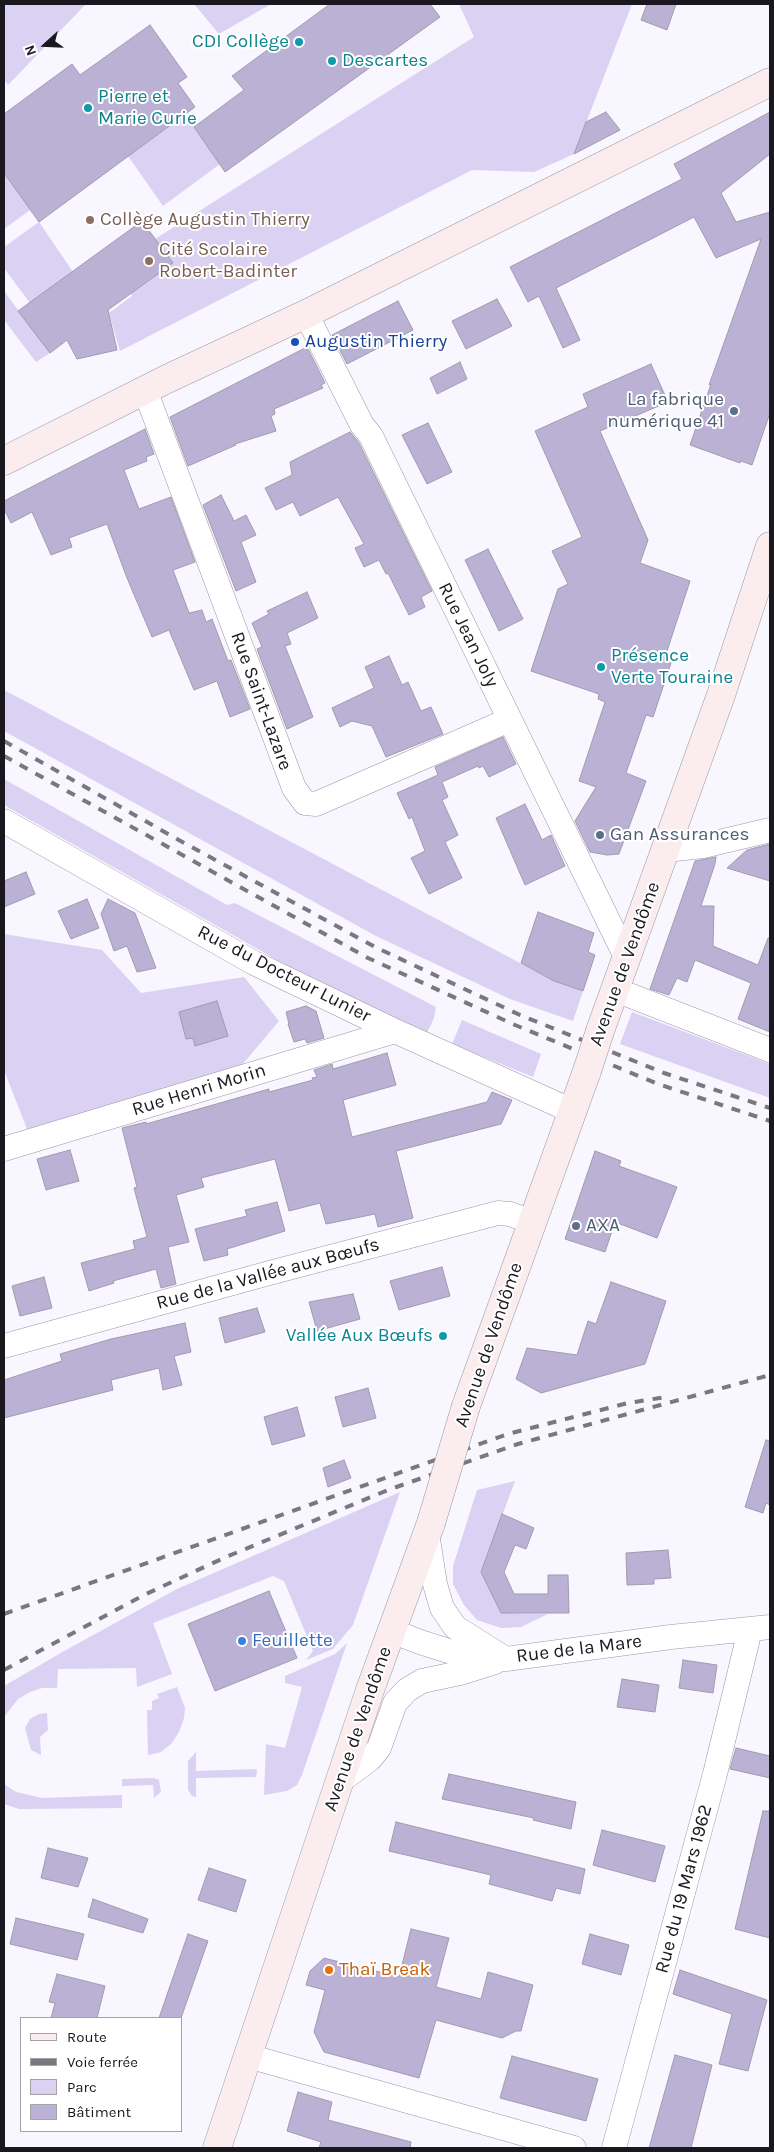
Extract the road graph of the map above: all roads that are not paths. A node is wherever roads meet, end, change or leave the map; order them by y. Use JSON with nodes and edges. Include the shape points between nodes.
{"nodes":[{"id":1,"x":770,"y":82,"type":"edge"},
{"id":2,"x":306,"y":314,"type":"junction"},
{"id":3,"x":145,"y":390,"type":"junction"},
{"id":4,"x":4,"y":460,"type":"edge"},
{"id":5,"x":770,"y":546,"type":"edge"},
{"id":6,"x":508,"y":720,"type":"junction"},
{"id":7,"x":4,"y":821,"type":"edge"},
{"id":8,"x":770,"y":830,"type":"edge"},
{"id":9,"x":666,"y":850,"type":"junction"},
{"id":10,"x":627,"y":959,"type":"junction"},
{"id":11,"x":616,"y":990,"type":"junction"},
{"id":12,"x":395,"y":1031,"type":"junction"},
{"id":13,"x":770,"y":1050,"type":"edge"},
{"id":14,"x":572,"y":1111,"type":"junction"},
{"id":15,"x":4,"y":1149,"type":"edge"},
{"id":16,"x":532,"y":1222,"type":"junction"},
{"id":17,"x":4,"y":1346,"type":"edge"},
{"id":18,"x":429,"y":1528,"type":"junction"},
{"id":19,"x":760,"y":1628,"type":"edge"},
{"id":20,"x":392,"y":1631,"type":"junction"},
{"id":21,"x":506,"y":1659,"type":"junction"},
{"id":22,"x":340,"y":1782,"type":"junction"},
{"id":23,"x":248,"y":2056,"type":"junction"},
{"id":24,"x":217,"y":2148,"type":"edge"},
{"id":25,"x":574,"y":2148,"type":"edge"},
{"id":26,"x":614,"y":2148,"type":"edge"}],
"edges":[{"from":1,"to":2,"type":"main road"},
{"from":2,"to":3,"type":"main road"},
{"from":2,"to":6,"type":"street","name":"Rue Jean Joly","via":[[362,425],[371,436]]},
{"from":3,"to":4,"type":"main road"},
{"from":3,"to":6,"type":"street","name":"Rue Saint-Lazare","via":[[294,788],[305,803],[316,804]]},
{"from":5,"to":9,"type":"main road","name":"Avenue de Vendôme"},
{"from":6,"to":10,"type":"street","name":"Rue Jean Joly"},
{"from":7,"to":12,"type":"street","name":"Rue du Docteur Lunier","via":[[254,963]]},
{"from":8,"to":9,"type":"street","via":[[702,846]]},
{"from":9,"to":10,"type":"main road","name":"Avenue de Vendôme"},
{"from":10,"to":11,"type":"main road","name":"Avenue de Vendôme"},
{"from":11,"to":13,"type":"street"},
{"from":11,"to":14,"type":"main road","name":"Avenue de Vendôme","bridge":true},
{"from":12,"to":14,"type":"street","name":"Rue du Docteur Lunier"},
{"from":12,"to":15,"type":"street","name":"Rue Henri Morin"},
{"from":14,"to":16,"type":"main road","name":"Avenue de Vendôme"},
{"from":16,"to":17,"type":"street","name":"Rue de la Vallée aux Bœufs","via":[[498,1213]]},
{"from":16,"to":18,"type":"main road","name":"Avenue de Vendôme","bridge":true,"via":[[466,1406]]},
{"from":18,"to":20,"type":"main road","name":"Avenue de Vendôme"},
{"from":18,"to":21,"type":"street","via":[[442,1608],[455,1627]]},
{"from":19,"to":21,"type":"street","name":"Rue de la Mare"},
{"from":19,"to":26,"type":"street","name":"Rue du 19 Mars 1962","via":[[715,1774]]},
{"from":20,"to":21,"type":"street","name":"Rue de la Mare","via":[[461,1655]]},
{"from":20,"to":22,"type":"main road","name":"Avenue de Vendôme"},
{"from":21,"to":22,"type":"street","via":[[422,1682],[407,1690],[395,1704],[379,1748]]},
{"from":22,"to":23,"type":"main road","name":"Avenue de Vendôme"},
{"from":23,"to":24,"type":"main road","name":"Avenue de Vendôme"},
{"from":23,"to":25,"type":"street"}]}
